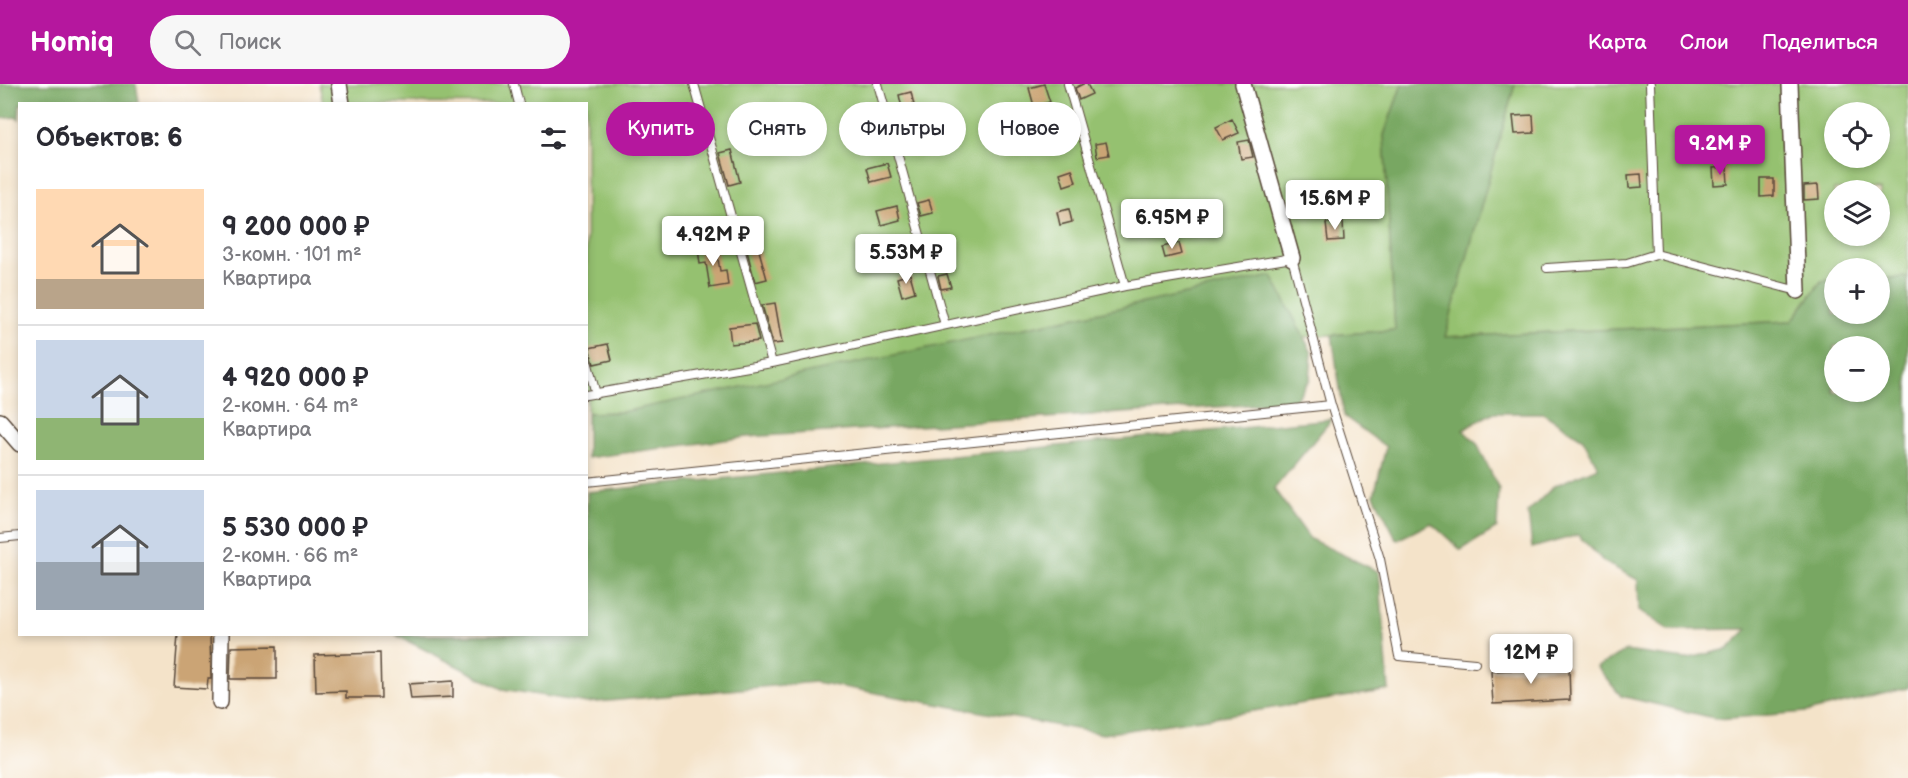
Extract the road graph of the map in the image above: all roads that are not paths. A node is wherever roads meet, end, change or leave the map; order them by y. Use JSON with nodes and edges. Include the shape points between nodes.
{"nodes":[{"id":1,"x":339,"y":84,"type":"edge"},
{"id":2,"x":514,"y":84,"type":"edge"},
{"id":3,"x":694,"y":84,"type":"edge"},
{"id":4,"x":878,"y":84,"type":"edge"},
{"id":5,"x":1068,"y":84,"type":"edge"},
{"id":6,"x":1243,"y":84,"type":"edge"},
{"id":7,"x":1650,"y":84,"type":"edge"},
{"id":8,"x":1790,"y":84,"type":"edge"},
{"id":9,"x":342,"y":102,"type":"edge"},
{"id":10,"x":518,"y":102,"type":"edge"},
{"id":11,"x":1656,"y":254,"type":"junction"},
{"id":12,"x":1292,"y":258,"type":"junction"},
{"id":13,"x":1547,"y":268,"type":"dead end"},
{"id":14,"x":1125,"y":286,"type":"junction"},
{"id":15,"x":1798,"y":291,"type":"joint"},
{"id":16,"x":945,"y":325,"type":"junction"},
{"id":17,"x":772,"y":363,"type":"junction"},
{"id":18,"x":588,"y":364,"type":"edge"},
{"id":19,"x":596,"y":394,"type":"junction"},
{"id":20,"x":588,"y":395,"type":"edge"},
{"id":21,"x":1331,"y":405,"type":"junction"},
{"id":22,"x":0,"y":421,"type":"edge"},
{"id":23,"x":18,"y":442,"type":"edge"},
{"id":24,"x":588,"y":482,"type":"edge"},
{"id":25,"x":18,"y":536,"type":"edge"},
{"id":26,"x":0,"y":538,"type":"edge"},
{"id":27,"x":221,"y":636,"type":"edge"},
{"id":28,"x":1475,"y":663,"type":"dead end"},
{"id":29,"x":220,"y":702,"type":"dead end"}],
"edges":[{"from":1,"to":9,"type":"street"},
{"from":2,"to":10,"type":"lane"},
{"from":3,"to":17,"type":"lane"},
{"from":4,"to":16,"type":"lane"},
{"from":5,"to":14,"type":"lane"},
{"from":6,"to":12,"type":"street"},
{"from":7,"to":11,"type":"lane"},
{"from":8,"to":15,"type":"street"},
{"from":11,"to":13,"type":"lane","via":[[1627,263]]},
{"from":11,"to":15,"type":"lane"},
{"from":12,"to":14,"type":"lane"},
{"from":12,"to":21,"type":"lane"},
{"from":14,"to":16,"type":"lane"},
{"from":16,"to":17,"type":"lane"},
{"from":17,"to":19,"type":"lane"},
{"from":18,"to":19,"type":"lane"},
{"from":19,"to":20,"type":"lane"},
{"from":21,"to":24,"type":"lane"},
{"from":21,"to":28,"type":"lane","via":[[1380,559],[1399,656]]},
{"from":22,"to":23,"type":"street"},
{"from":25,"to":26,"type":"lane"},
{"from":27,"to":29,"type":"street"}]}
